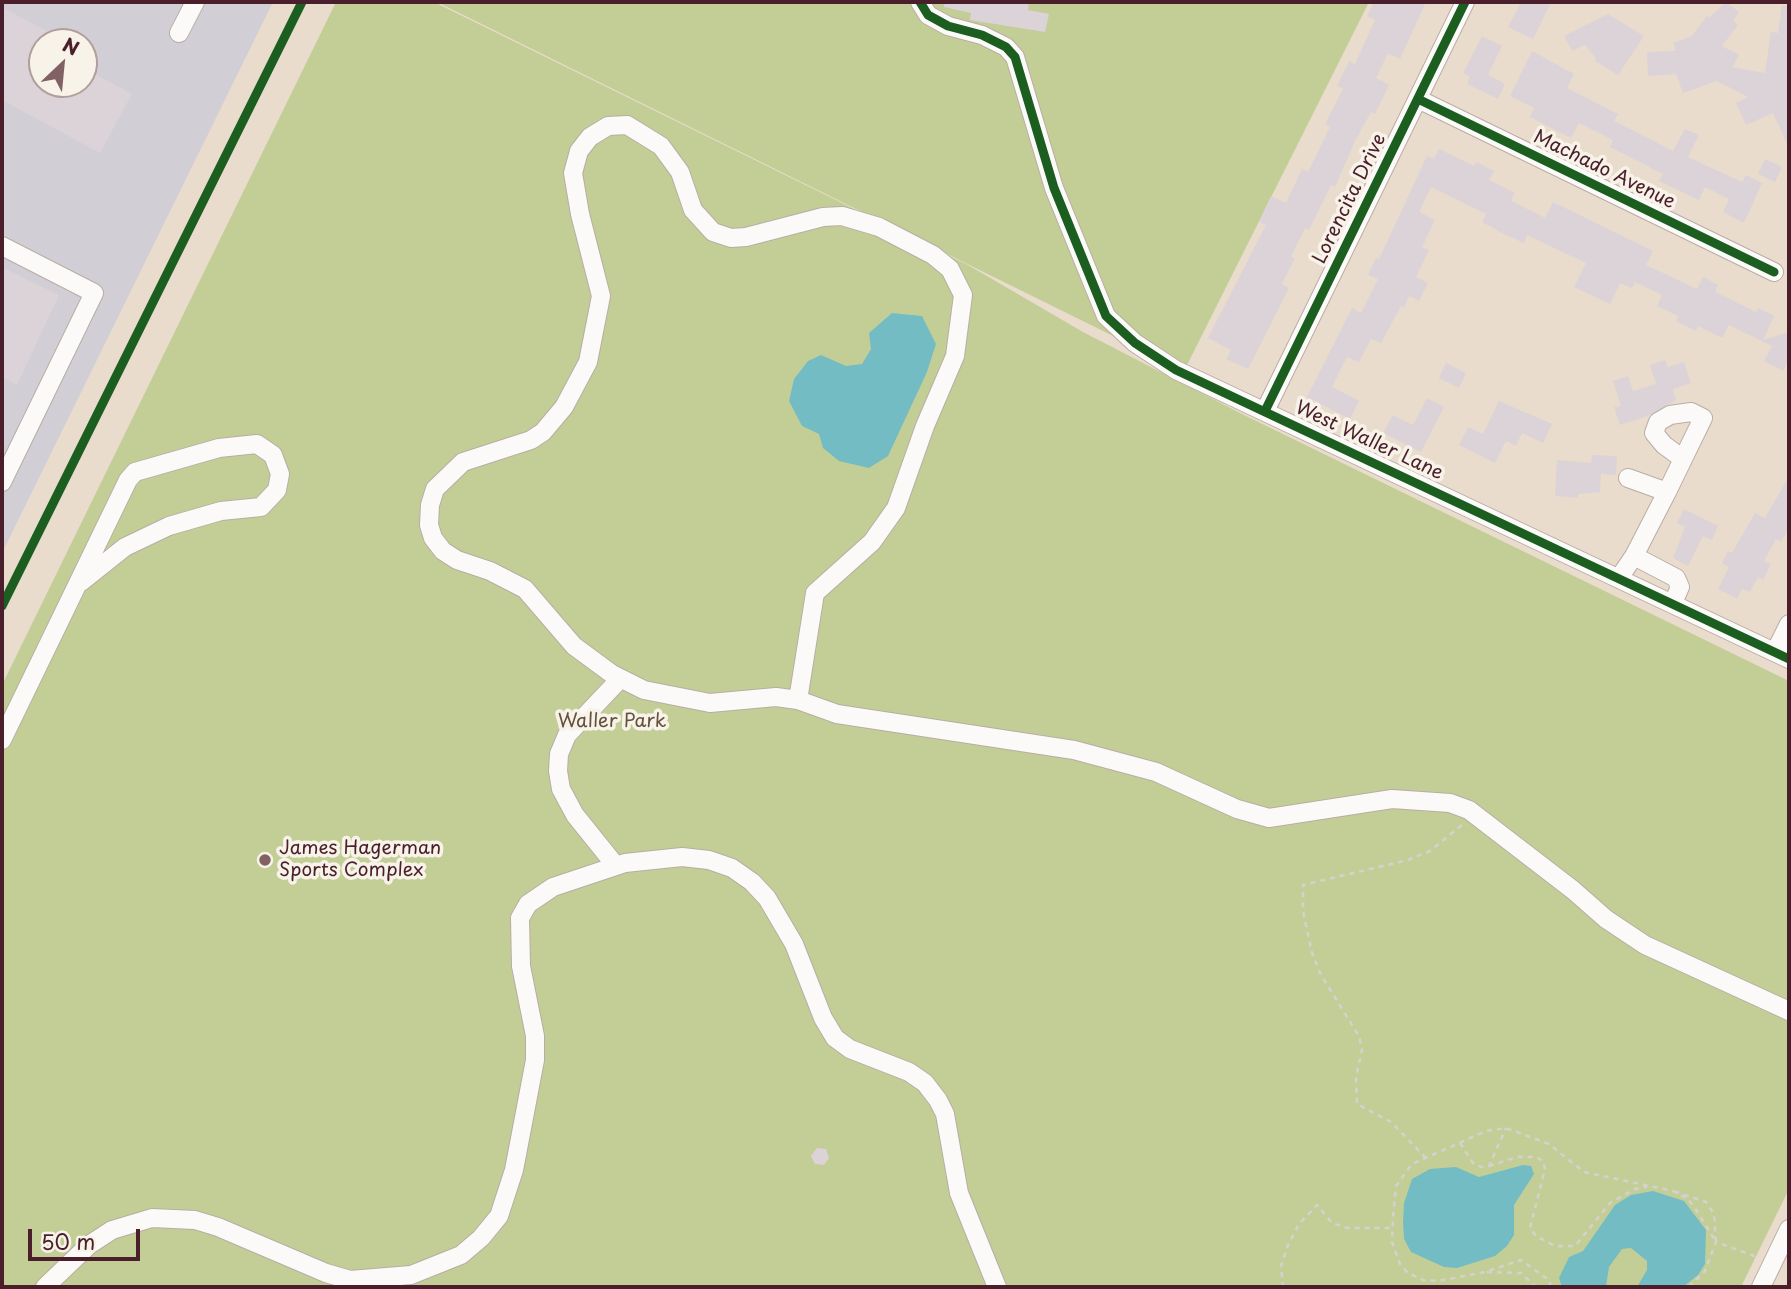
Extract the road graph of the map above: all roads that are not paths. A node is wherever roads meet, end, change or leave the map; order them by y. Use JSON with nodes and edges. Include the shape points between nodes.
{"nodes":[{"id":1,"x":195,"y":2,"type":"edge"},
{"id":2,"x":920,"y":2,"type":"edge"},
{"id":3,"x":1465,"y":2,"type":"edge"},
{"id":4,"x":179,"y":33,"type":"dead end"},
{"id":5,"x":1418,"y":99,"type":"junction"},
{"id":6,"x":2,"y":246,"type":"edge"},
{"id":7,"x":1774,"y":272,"type":"dead end"},
{"id":8,"x":1265,"y":411,"type":"junction"},
{"id":9,"x":1683,"y":459,"type":"dead end"},
{"id":10,"x":1628,"y":478,"type":"dead end"},
{"id":11,"x":2,"y":482,"type":"edge"},
{"id":12,"x":1667,"y":492,"type":"junction"},
{"id":13,"x":1634,"y":556,"type":"junction"},
{"id":14,"x":1619,"y":578,"type":"junction"},
{"id":15,"x":81,"y":582,"type":"junction"},
{"id":16,"x":1673,"y":603,"type":"junction"},
{"id":17,"x":1789,"y":624,"type":"edge"},
{"id":18,"x":1782,"y":655,"type":"edge"},
{"id":19,"x":620,"y":679,"type":"junction"},
{"id":20,"x":798,"y":700,"type":"junction"},
{"id":21,"x":2,"y":740,"type":"edge"},
{"id":22,"x":616,"y":866,"type":"junction"},
{"id":23,"x":1770,"y":1004,"type":"junction"},
{"id":24,"x":1789,"y":1011,"type":"edge"},
{"id":25,"x":1789,"y":1018,"type":"edge"},
{"id":26,"x":1789,"y":1229,"type":"edge"},
{"id":27,"x":45,"y":1287,"type":"edge"},
{"id":28,"x":997,"y":1287,"type":"edge"},
{"id":29,"x":1761,"y":1287,"type":"edge"}],
"edges":[{"from":1,"to":4,"type":"street"},
{"from":2,"to":8,"type":"street","name":"West Waller Lane","via":[[928,15],[982,35],[1006,47],[1015,58],[1054,188],[1106,316],[1135,343],[1176,370]]},
{"from":3,"to":5,"type":"street","name":"Lorencita Drive"},
{"from":5,"to":7,"type":"street","name":"Machado Avenue"},
{"from":5,"to":8,"type":"street","name":"Lorencita Drive"},
{"from":6,"to":11,"type":"street","via":[[94,293]]},
{"from":8,"to":14,"type":"street","name":"West Waller Lane"},
{"from":9,"to":12,"type":"street"},
{"from":10,"to":12,"type":"street"},
{"from":12,"to":13,"type":"street"},
{"from":13,"to":14,"type":"street"},
{"from":13,"to":16,"type":"street","via":[[1676,578],[1680,587]]},
{"from":14,"to":16,"type":"street","name":"West Waller Lane"},
{"from":15,"to":15,"type":"street","via":[[125,547],[169,526],[221,511],[261,507],[277,490],[280,474],[273,455],[257,444],[219,448],[135,472]]},
{"from":15,"to":21,"type":"street"},
{"from":16,"to":18,"type":"street","name":"West Waller Lane"},
{"from":17,"to":18,"type":"street"},
{"from":19,"to":20,"type":"street","via":[[645,690],[710,703],[752,697]]},
{"from":19,"to":20,"type":"street","via":[[573,646],[524,589],[443,551],[429,525],[435,489],[447,474],[463,462],[531,440],[552,422],[574,392],[596,335],[601,296],[573,173],[579,151],[590,137],[608,126],[627,125],[661,146],[680,172],[693,210],[713,232],[746,237],[842,216],[879,227],[933,255],[950,269],[963,295],[955,356],[896,508],[872,542],[815,593]]},
{"from":19,"to":22,"type":"street","via":[[567,735],[558,771],[561,789],[575,815]]},
{"from":20,"to":23,"type":"street","via":[[837,714],[1094,755],[1156,772],[1237,809],[1269,818],[1392,799],[1425,799],[1469,810],[1635,938]]},
{"from":22,"to":27,"type":"street","via":[[542,892],[520,918],[521,966],[535,1036],[535,1060],[514,1170],[499,1216],[461,1255],[411,1275],[350,1280],[218,1227],[195,1220],[152,1218],[112,1230]]},
{"from":22,"to":28,"type":"street","via":[[682,857],[709,860],[732,868],[767,898],[794,944],[822,1018],[835,1038],[850,1049],[908,1072],[925,1083],[938,1100],[945,1114],[959,1193]]},
{"from":23,"to":24,"type":"street"},
{"from":23,"to":25,"type":"street"},
{"from":26,"to":29,"type":"street"}]}
